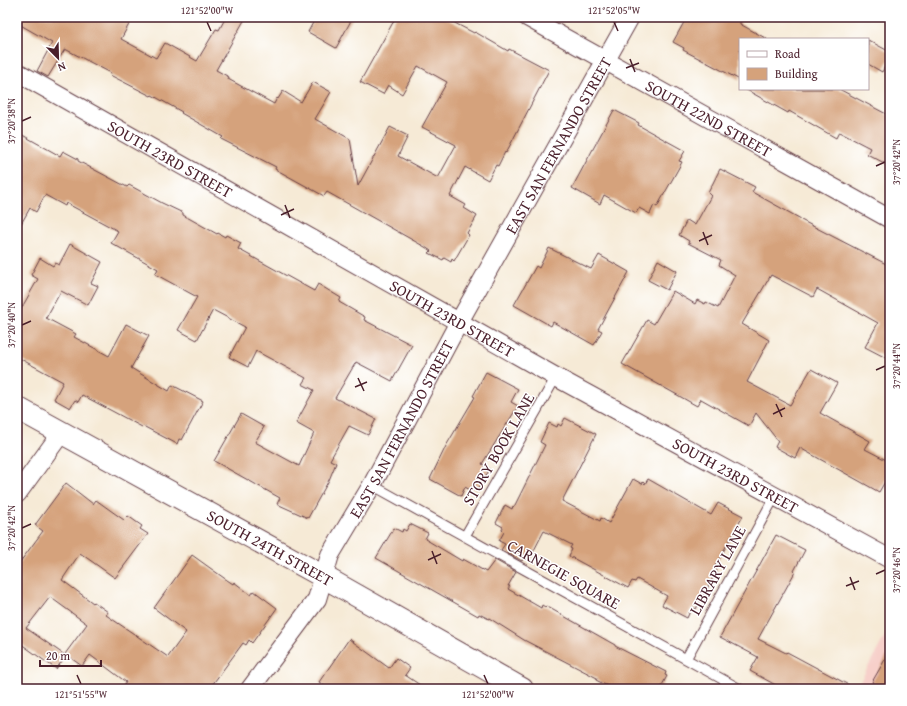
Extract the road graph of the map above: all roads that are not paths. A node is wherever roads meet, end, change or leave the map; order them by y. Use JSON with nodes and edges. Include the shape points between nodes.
{"nodes":[{"id":1,"x":527,"y":17,"type":"edge"},
{"id":2,"x":630,"y":17,"type":"edge"},
{"id":3,"x":607,"y":61,"type":"junction"},
{"id":4,"x":17,"y":72,"type":"edge"},
{"id":5,"x":890,"y":219,"type":"edge"},
{"id":6,"x":459,"y":322,"type":"junction"},
{"id":7,"x":556,"y":377,"type":"junction"},
{"id":8,"x":17,"y":408,"type":"edge"},
{"id":9,"x":62,"y":432,"type":"junction"},
{"id":10,"x":372,"y":486,"type":"junction"},
{"id":11,"x":17,"y":494,"type":"edge"},
{"id":12,"x":774,"y":496,"type":"junction"},
{"id":13,"x":465,"y":536,"type":"junction"},
{"id":14,"x":890,"y":559,"type":"edge"},
{"id":15,"x":324,"y":577,"type":"junction"},
{"id":16,"x":686,"y":659,"type":"junction"},
{"id":17,"x":250,"y":689,"type":"edge"},
{"id":18,"x":522,"y":689,"type":"edge"},
{"id":19,"x":740,"y":689,"type":"edge"}],
"edges":[{"from":1,"to":3,"type":"street","name":"SOUTH 22ND STREET"},
{"from":2,"to":3,"type":"street","name":"EAST SAN FERNANDO STREET"},
{"from":3,"to":5,"type":"street","name":"SOUTH 22ND STREET"},
{"from":3,"to":6,"type":"street","name":"EAST SAN FERNANDO STREET"},
{"from":4,"to":6,"type":"street","name":"SOUTH 23RD STREET"},
{"from":6,"to":7,"type":"street","name":"SOUTH 23RD STREET"},
{"from":6,"to":10,"type":"street","name":"EAST SAN FERNANDO STREET"},
{"from":7,"to":12,"type":"street","name":"SOUTH 23RD STREET"},
{"from":7,"to":13,"type":"lane","name":"STORY BOOK LANE"},
{"from":8,"to":9,"type":"main road","name":"SOUTH 24TH STREET"},
{"from":9,"to":11,"type":"street"},
{"from":9,"to":15,"type":"main road","name":"SOUTH 24TH STREET"},
{"from":10,"to":13,"type":"lane","name":"CARNEGIE SQUARE"},
{"from":10,"to":15,"type":"street","name":"EAST SAN FERNANDO STREET","via":[[330,555]]},
{"from":12,"to":14,"type":"street","name":"SOUTH 23RD STREET"},
{"from":12,"to":16,"type":"lane","name":"LIBRARY LANE"},
{"from":13,"to":16,"type":"lane","name":"CARNEGIE SQUARE"},
{"from":15,"to":17,"type":"street","name":"EAST SAN FERNANDO STREET","via":[[317,599]]},
{"from":15,"to":18,"type":"main road","name":"SOUTH 24TH STREET"},
{"from":16,"to":19,"type":"lane","name":"CARNEGIE SQUARE"}]}
